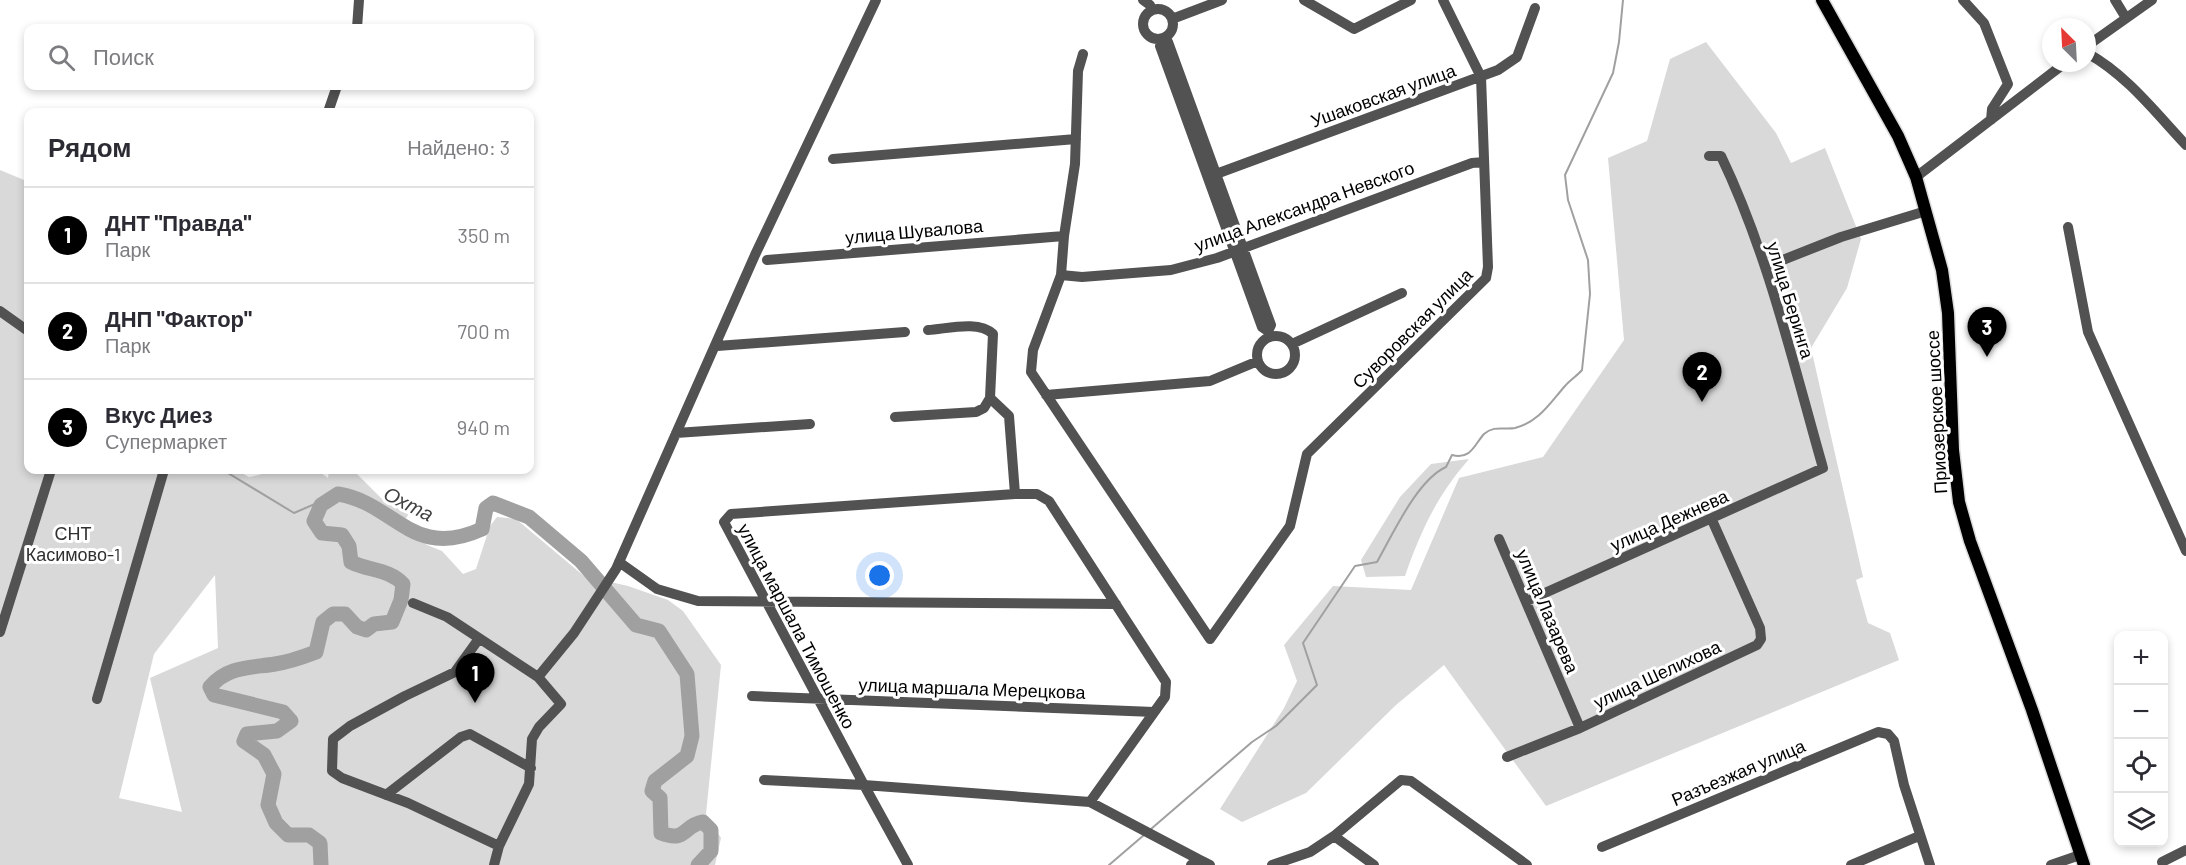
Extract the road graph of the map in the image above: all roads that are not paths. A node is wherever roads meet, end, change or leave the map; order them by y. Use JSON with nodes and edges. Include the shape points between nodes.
{"nodes":[{"id":1,"x":359,"y":0,"type":"edge"},
{"id":2,"x":876,"y":0,"type":"edge"},
{"id":3,"x":1221,"y":0,"type":"edge"},
{"id":4,"x":1304,"y":0,"type":"edge"},
{"id":5,"x":1411,"y":0,"type":"edge"},
{"id":6,"x":1443,"y":0,"type":"edge"},
{"id":7,"x":1822,"y":0,"type":"edge"},
{"id":8,"x":1963,"y":0,"type":"edge"},
{"id":9,"x":2115,"y":0,"type":"edge"},
{"id":10,"x":2152,"y":0,"type":"edge"},
{"id":11,"x":1149,"y":4,"type":"edge"},
{"id":12,"x":1535,"y":8,"type":"dead end"},
{"id":13,"x":2126,"y":18,"type":"junction"},
{"id":14,"x":1172,"y":19,"type":"junction"},
{"id":15,"x":357,"y":24,"type":"edge"},
{"id":16,"x":1164,"y":40,"type":"junction"},
{"id":17,"x":2096,"y":40,"type":"edge"},
{"id":18,"x":1083,"y":54,"type":"dead end"},
{"id":19,"x":2096,"y":58,"type":"edge"},
{"id":20,"x":2053,"y":72,"type":"edge"},
{"id":21,"x":1481,"y":77,"type":"junction"},
{"id":22,"x":336,"y":90,"type":"edge"},
{"id":23,"x":329,"y":108,"type":"edge"},
{"id":24,"x":1991,"y":120,"type":"junction"},
{"id":25,"x":1076,"y":140,"type":"junction"},
{"id":26,"x":2186,"y":145,"type":"edge"},
{"id":27,"x":1709,"y":156,"type":"dead end"},
{"id":28,"x":833,"y":159,"type":"dead end"},
{"id":29,"x":1484,"y":162,"type":"junction"},
{"id":30,"x":1212,"y":175,"type":"junction"},
{"id":31,"x":1916,"y":177,"type":"junction"},
{"id":32,"x":1926,"y":211,"type":"junction"},
{"id":33,"x":2068,"y":226,"type":"dead end"},
{"id":34,"x":1064,"y":236,"type":"junction"},
{"id":35,"x":1239,"y":249,"type":"junction"},
{"id":36,"x":767,"y":260,"type":"dead end"},
{"id":37,"x":1765,"y":267,"type":"junction"},
{"id":38,"x":1061,"y":275,"type":"junction"},
{"id":39,"x":1402,"y":292,"type":"dead end"},
{"id":40,"x":0,"y":311,"type":"edge"},
{"id":41,"x":24,"y":328,"type":"edge"},
{"id":42,"x":928,"y":330,"type":"dead end"},
{"id":43,"x":905,"y":332,"type":"dead end"},
{"id":44,"x":1269,"y":334,"type":"junction"},
{"id":45,"x":1292,"y":344,"type":"junction"},
{"id":46,"x":717,"y":346,"type":"junction"},
{"id":47,"x":1258,"y":361,"type":"junction"},
{"id":48,"x":1046,"y":395,"type":"junction"},
{"id":49,"x":990,"y":398,"type":"junction"},
{"id":50,"x":1003,"y":410,"type":"junction"},
{"id":51,"x":976,"y":412,"type":"junction"},
{"id":52,"x":895,"y":417,"type":"dead end"},
{"id":53,"x":810,"y":424,"type":"dead end"},
{"id":54,"x":676,"y":434,"type":"junction"},
{"id":55,"x":1823,"y":468,"type":"joint"},
{"id":56,"x":50,"y":474,"type":"edge"},
{"id":57,"x":163,"y":474,"type":"edge"},
{"id":58,"x":1015,"y":494,"type":"junction"},
{"id":59,"x":1712,"y":520,"type":"junction"},
{"id":60,"x":1499,"y":540,"type":"dead end"},
{"id":61,"x":2186,"y":551,"type":"edge"},
{"id":62,"x":617,"y":566,"type":"junction"},
{"id":63,"x":765,"y":602,"type":"junction"},
{"id":64,"x":1527,"y":602,"type":"junction"},
{"id":65,"x":413,"y":603,"type":"dead end"},
{"id":66,"x":1116,"y":604,"type":"junction"},
{"id":67,"x":0,"y":632,"type":"edge"},
{"id":68,"x":478,"y":640,"type":"junction"},
{"id":69,"x":538,"y":677,"type":"junction"},
{"id":70,"x":752,"y":696,"type":"dead end"},
{"id":71,"x":97,"y":699,"type":"dead end"},
{"id":72,"x":818,"y":699,"type":"junction"},
{"id":73,"x":1154,"y":712,"type":"junction"},
{"id":74,"x":1580,"y":728,"type":"junction"},
{"id":75,"x":1507,"y":758,"type":"dead end"},
{"id":76,"x":531,"y":768,"type":"junction"},
{"id":77,"x":764,"y":780,"type":"dead end"},
{"id":78,"x":864,"y":784,"type":"junction"},
{"id":79,"x":386,"y":795,"type":"junction"},
{"id":80,"x":1090,"y":802,"type":"junction"},
{"id":81,"x":1334,"y":836,"type":"junction"},
{"id":82,"x":1919,"y":836,"type":"junction"},
{"id":83,"x":499,"y":846,"type":"junction"},
{"id":84,"x":1602,"y":847,"type":"dead end"},
{"id":85,"x":2186,"y":850,"type":"edge"},
{"id":86,"x":2082,"y":860,"type":"edge"},
{"id":87,"x":1194,"y":862,"type":"edge"},
{"id":88,"x":2162,"y":862,"type":"dead end"},
{"id":89,"x":494,"y":865,"type":"edge"},
{"id":90,"x":908,"y":865,"type":"edge"},
{"id":91,"x":1210,"y":865,"type":"edge"},
{"id":92,"x":1272,"y":865,"type":"edge"},
{"id":93,"x":1374,"y":865,"type":"edge"},
{"id":94,"x":1527,"y":865,"type":"edge"},
{"id":95,"x":1851,"y":865,"type":"edge"},
{"id":96,"x":1930,"y":865,"type":"edge"},
{"id":97,"x":2051,"y":865,"type":"edge"}],
"edges":[{"from":1,"to":15,"type":"street"},
{"from":2,"to":46,"type":"street","via":[[773,215]]},
{"from":3,"to":14,"type":"street"},
{"from":4,"to":5,"type":"street","via":[[1354,29]]},
{"from":6,"to":21,"type":"street","name":"Суворовская улица"},
{"from":7,"to":31,"type":"main road","name":"Приозерское шоссе","via":[[1898,136]]},
{"from":8,"to":24,"type":"street","via":[[1984,23],[2008,84],[1992,109]]},
{"from":9,"to":13,"type":"street"},
{"from":10,"to":13,"type":"street"},
{"from":11,"to":14,"type":"street","via":[[1164,10]]},
{"from":11,"to":16,"type":"street","via":[[1142,27],[1150,38]]},
{"from":12,"to":21,"type":"street","name":"Ушаковская улица","via":[[1517,57]]},
{"from":13,"to":17,"type":"street"},
{"from":14,"to":16,"type":"street","via":[[1172,31]]},
{"from":16,"to":30,"type":"street","via":[[1160,46]]},
{"from":18,"to":25,"type":"street","via":[[1078,71]]},
{"from":19,"to":26,"type":"street","via":[[2132,87]]},
{"from":20,"to":24,"type":"street"},
{"from":21,"to":29,"type":"street","name":"Суворовская улица"},
{"from":21,"to":30,"type":"street","name":"Ушаковская улица"},
{"from":22,"to":23,"type":"street"},
{"from":24,"to":31,"type":"street"},
{"from":25,"to":28,"type":"street"},
{"from":25,"to":34,"type":"street"},
{"from":27,"to":37,"type":"street","name":"улица Беринга","via":[[1721,156],[1741,197]]},
{"from":29,"to":35,"type":"street","name":"улица Александра Невского","via":[[1472,163]]},
{"from":29,"to":48,"type":"street","name":"Суворовская улица","via":[[1486,278],[1307,454],[1290,526],[1210,639]]},
{"from":30,"to":35,"type":"street"},
{"from":31,"to":32,"type":"main road","name":"Приозерское шоссе"},
{"from":32,"to":37,"type":"street","via":[[1841,237]]},
{"from":32,"to":86,"type":"main road","name":"Приозерское шоссе","via":[[1942,270],[1948,313],[1959,502]]},
{"from":33,"to":61,"type":"street","via":[[2088,332]]},
{"from":34,"to":36,"type":"street","name":"улица Шувалова"},
{"from":34,"to":38,"type":"street"},
{"from":35,"to":38,"type":"street","name":"улица Александра Невского","via":[[1171,270]]},
{"from":35,"to":44,"type":"street","via":[[1271,325]]},
{"from":37,"to":55,"type":"street","name":"улица Беринга"},
{"from":38,"to":48,"type":"street","via":[[1033,350],[1031,372]]},
{"from":39,"to":45,"type":"street"},
{"from":40,"to":41,"type":"street"},
{"from":42,"to":49,"type":"street","via":[[978,327],[993,334]]},
{"from":43,"to":46,"type":"street"},
{"from":44,"to":45,"type":"street","via":[[1286,338]]},
{"from":44,"to":47,"type":"street","via":[[1259,346]]},
{"from":45,"to":47,"type":"street","via":[[1295,360],[1283,373],[1263,370]]},
{"from":46,"to":54,"type":"street"},
{"from":47,"to":48,"type":"street","via":[[1210,381]]},
{"from":49,"to":50,"type":"street"},
{"from":49,"to":51,"type":"street"},
{"from":50,"to":51,"type":"street"},
{"from":50,"to":58,"type":"street","via":[[1009,417]]},
{"from":51,"to":52,"type":"street"},
{"from":53,"to":54,"type":"street"},
{"from":54,"to":62,"type":"street"},
{"from":55,"to":59,"type":"street","name":"улица Дежнева"},
{"from":56,"to":67,"type":"street"},
{"from":57,"to":71,"type":"street"},
{"from":58,"to":63,"type":"street","name":"улица маршала Тимошенко","via":[[731,514],[724,522],[726,529]]},
{"from":58,"to":66,"type":"street","name":"улица маршала Тимошенко","via":[[1037,494],[1049,501]]},
{"from":59,"to":64,"type":"street","name":"улица Дежнева"},
{"from":59,"to":74,"type":"street","name":"улица Шелихова","via":[[1760,628],[1761,639],[1756,645]]},
{"from":60,"to":64,"type":"street","name":"улица Лазарева"},
{"from":62,"to":63,"type":"street","via":[[657,589],[698,601]]},
{"from":62,"to":69,"type":"street"},
{"from":63,"to":66,"type":"street"},
{"from":63,"to":72,"type":"street","name":"улица маршала Тимошенко"},
{"from":64,"to":74,"type":"street","name":"улица Лазарева"},
{"from":65,"to":68,"type":"street","via":[[447,617]]},
{"from":66,"to":73,"type":"street","name":"улица маршала Тимошенко","via":[[1166,682],[1165,697]]},
{"from":68,"to":69,"type":"street"},
{"from":68,"to":79,"type":"street","via":[[455,672],[350,726],[333,739],[332,771]]},
{"from":69,"to":76,"type":"street","via":[[561,704],[532,739]]},
{"from":70,"to":72,"type":"street","name":"улица маршала Мерецкова"},
{"from":72,"to":73,"type":"street","name":"улица маршала Мерецкова"},
{"from":72,"to":78,"type":"street","name":"улица маршала Тимошенко"},
{"from":73,"to":80,"type":"street","name":"улица маршала Тимошенко"},
{"from":74,"to":75,"type":"street","name":"улица Шелихова"},
{"from":76,"to":79,"type":"street","via":[[470,734]]},
{"from":76,"to":83,"type":"street","via":[[529,784]]},
{"from":77,"to":78,"type":"street"},
{"from":78,"to":80,"type":"street"},
{"from":78,"to":90,"type":"street","name":"улица маршала Тимошенко"},
{"from":79,"to":83,"type":"street"},
{"from":80,"to":87,"type":"street"},
{"from":81,"to":92,"type":"street","via":[[1310,852]]},
{"from":81,"to":93,"type":"street"},
{"from":81,"to":94,"type":"street","via":[[1401,780],[1411,782]]},
{"from":82,"to":84,"type":"street","name":"Разъезжая улица","via":[[1893,741],[1888,734],[1878,732]]},
{"from":82,"to":95,"type":"street"},
{"from":82,"to":96,"type":"street"},
{"from":83,"to":89,"type":"street"},
{"from":85,"to":88,"type":"street"},
{"from":86,"to":97,"type":"street"},
{"from":87,"to":91,"type":"street"}]}
